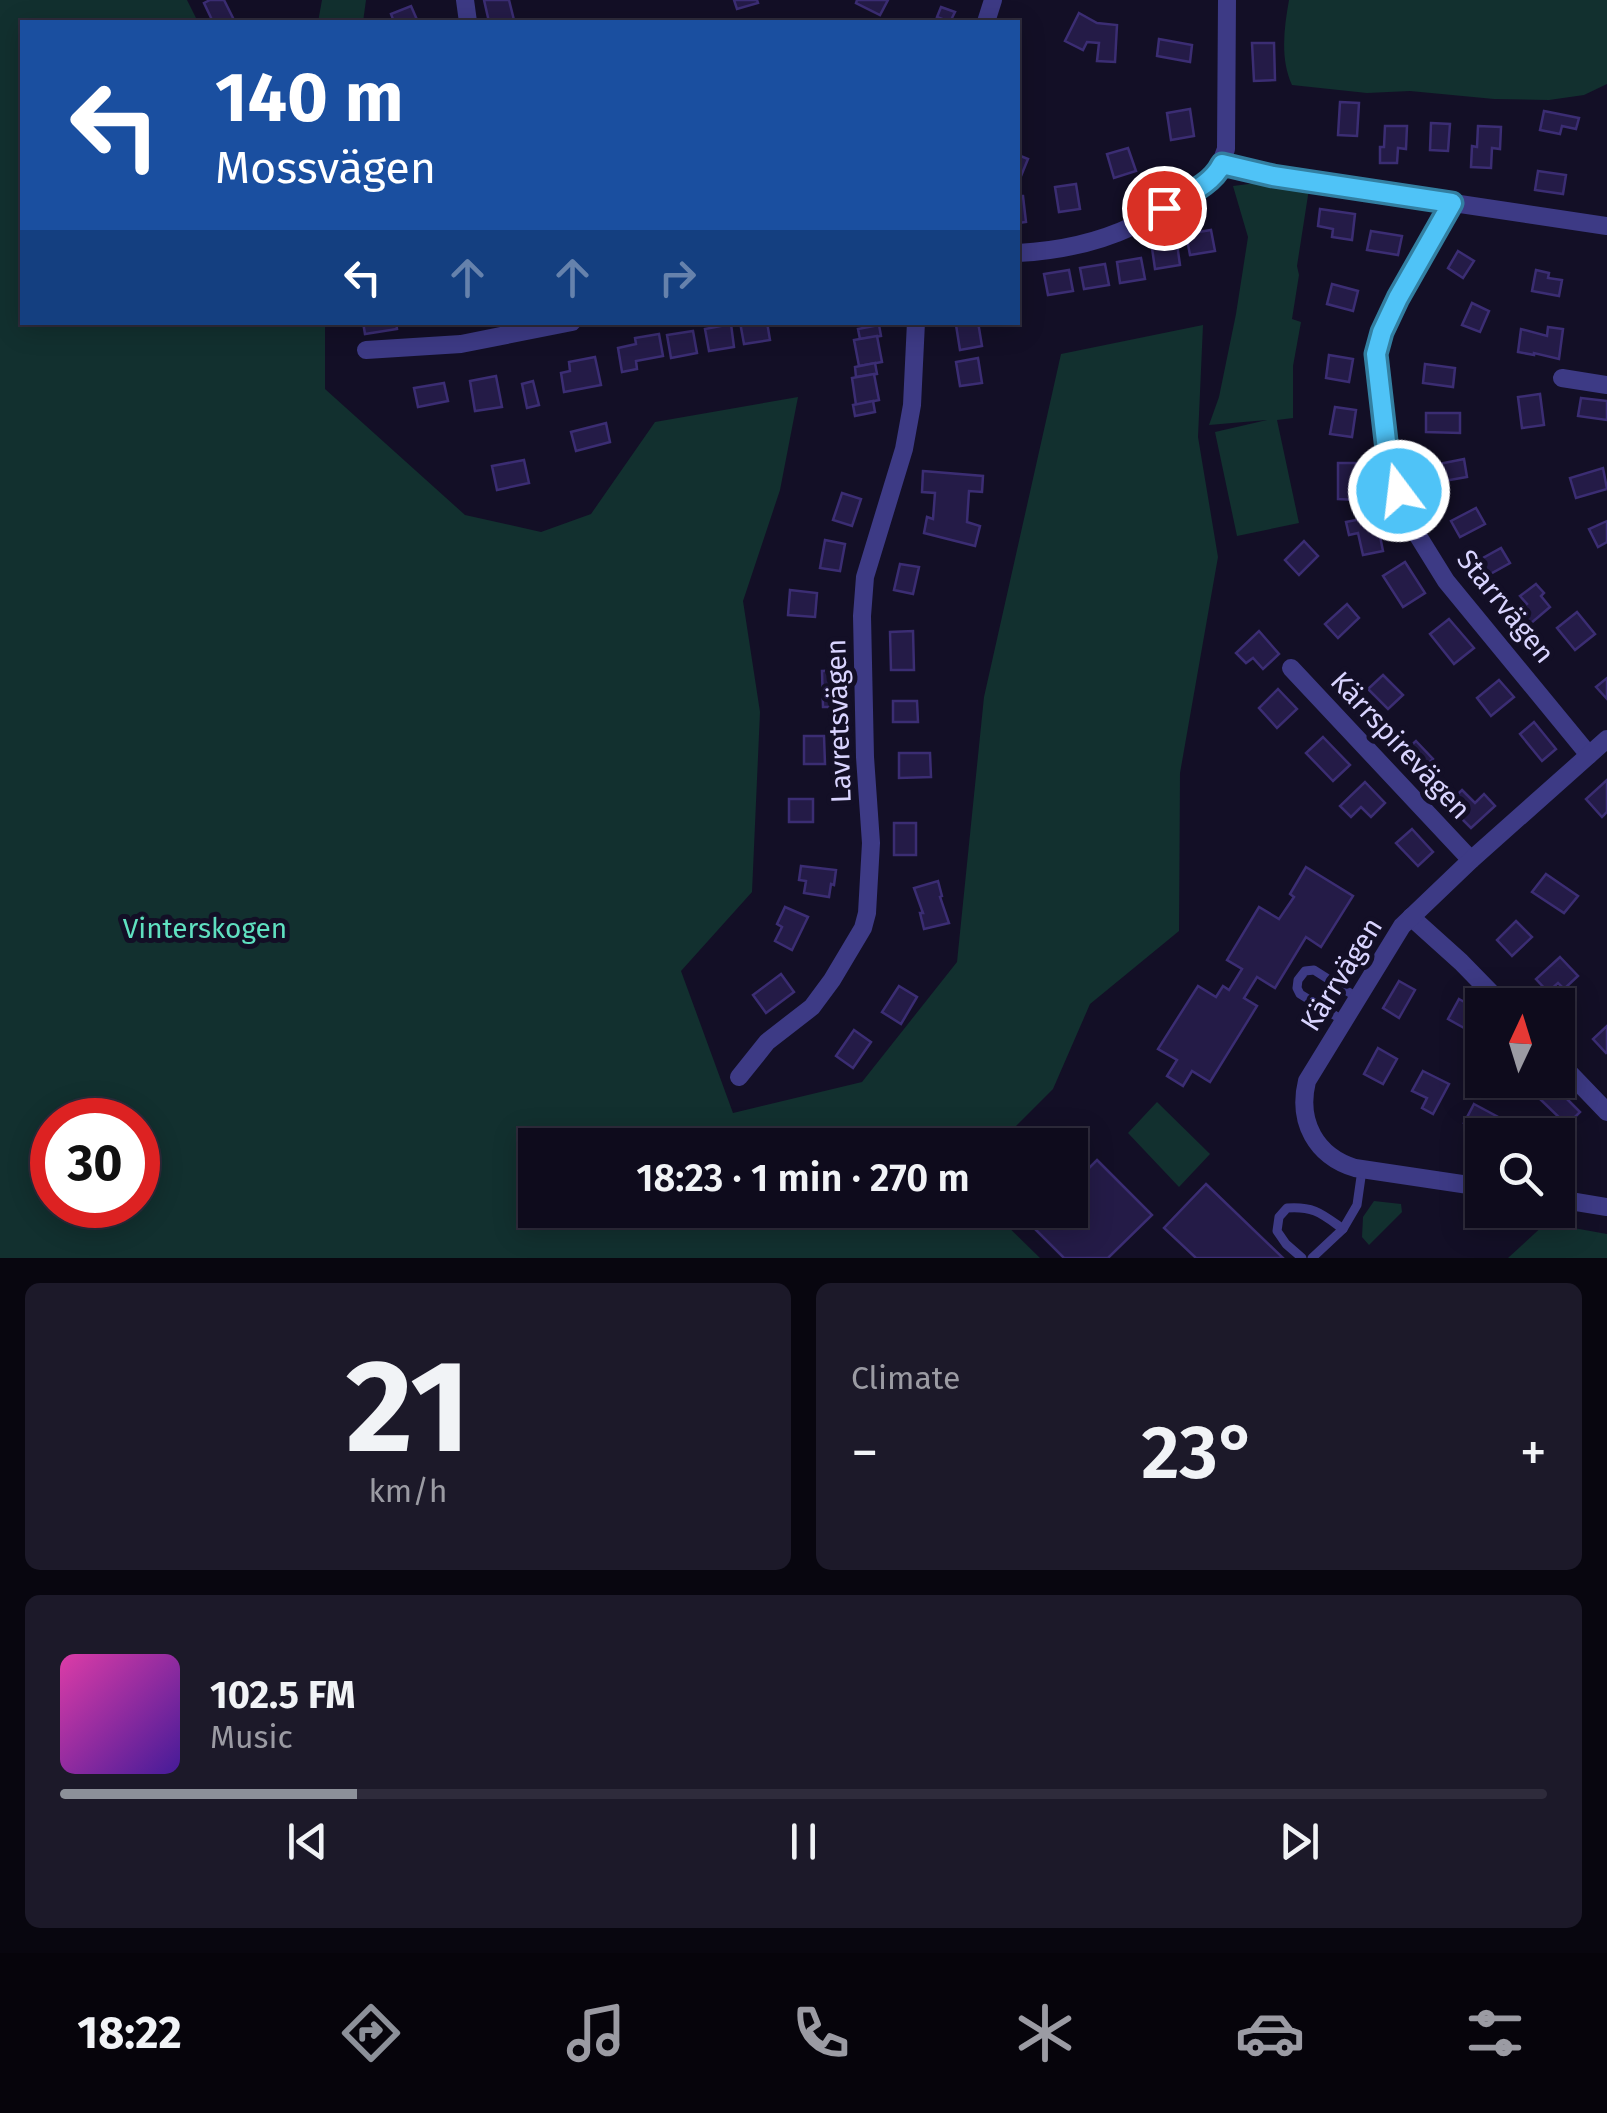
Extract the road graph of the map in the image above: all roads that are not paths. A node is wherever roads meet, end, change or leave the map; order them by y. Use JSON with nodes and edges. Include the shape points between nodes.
{"nodes":[{"id":1,"x":1227,"y":0,"type":"edge"},
{"id":2,"x":1222,"y":164,"type":"junction"},
{"id":3,"x":1452,"y":203,"type":"junction"},
{"id":4,"x":1607,"y":226,"type":"edge"},
{"id":5,"x":1020,"y":254,"type":"edge"},
{"id":6,"x":557,"y":325,"type":"edge"},
{"id":7,"x":916,"y":325,"type":"edge"},
{"id":8,"x":366,"y":350,"type":"dead end"},
{"id":9,"x":1562,"y":378,"type":"dead end"},
{"id":10,"x":1607,"y":385,"type":"edge"},
{"id":11,"x":1291,"y":668,"type":"dead end"},
{"id":12,"x":1607,"y":738,"type":"edge"},
{"id":13,"x":1589,"y":754,"type":"junction"},
{"id":14,"x":1471,"y":860,"type":"junction"},
{"id":15,"x":1411,"y":917,"type":"junction"},
{"id":16,"x":1487,"y":988,"type":"edge"},
{"id":17,"x":1358,"y":998,"type":"junction"},
{"id":18,"x":1344,"y":1021,"type":"junction"},
{"id":19,"x":739,"y":1077,"type":"dead end"},
{"id":20,"x":1575,"y":1078,"type":"edge"},
{"id":21,"x":1607,"y":1112,"type":"edge"},
{"id":22,"x":1362,"y":1170,"type":"junction"},
{"id":23,"x":1465,"y":1185,"type":"edge"},
{"id":24,"x":1575,"y":1201,"type":"edge"},
{"id":25,"x":1607,"y":1207,"type":"edge"},
{"id":26,"x":1343,"y":1230,"type":"junction"},
{"id":27,"x":1302,"y":1258,"type":"edge"},
{"id":28,"x":1312,"y":1258,"type":"edge"}],
"edges":[{"from":1,"to":2,"type":"street"},
{"from":2,"to":3,"type":"street"},
{"from":2,"to":5,"type":"street","via":[[1208,182],[1134,226]]},
{"from":3,"to":4,"type":"street"},
{"from":3,"to":13,"type":"street","name":"Starrvägen","via":[[1398,298],[1376,354],[1387,450],[1416,531],[1446,581]]},
{"from":6,"to":8,"type":"street","via":[[461,344]]},
{"from":7,"to":19,"type":"street","name":"Lavretsvägen","via":[[904,449],[865,577],[867,913],[812,1007],[767,1042]]},
{"from":9,"to":10,"type":"street"},
{"from":11,"to":14,"type":"street","name":"Kärrspirevägen"},
{"from":12,"to":13,"type":"street","name":"Kärrvägen"},
{"from":13,"to":14,"type":"street","name":"Kärrvägen"},
{"from":14,"to":15,"type":"street","name":"Kärrvägen"},
{"from":15,"to":16,"type":"street"},
{"from":15,"to":17,"type":"street","name":"Kärrvägen"},
{"from":17,"to":18,"type":"street","name":"Kärrvägen"},
{"from":17,"to":18,"type":"lane","via":[[1314,970],[1298,980],[1300,994]]},
{"from":18,"to":22,"type":"street","name":"Kärrvägen","via":[[1307,1081],[1305,1111],[1322,1150]]},
{"from":20,"to":21,"type":"street"},
{"from":22,"to":23,"type":"street","name":"Kärrvägen"},
{"from":22,"to":26,"type":"lane","via":[[1357,1205]]},
{"from":24,"to":25,"type":"street"},
{"from":26,"to":27,"type":"lane","via":[[1305,1207],[1287,1208],[1278,1231]]},
{"from":26,"to":28,"type":"lane"}]}
